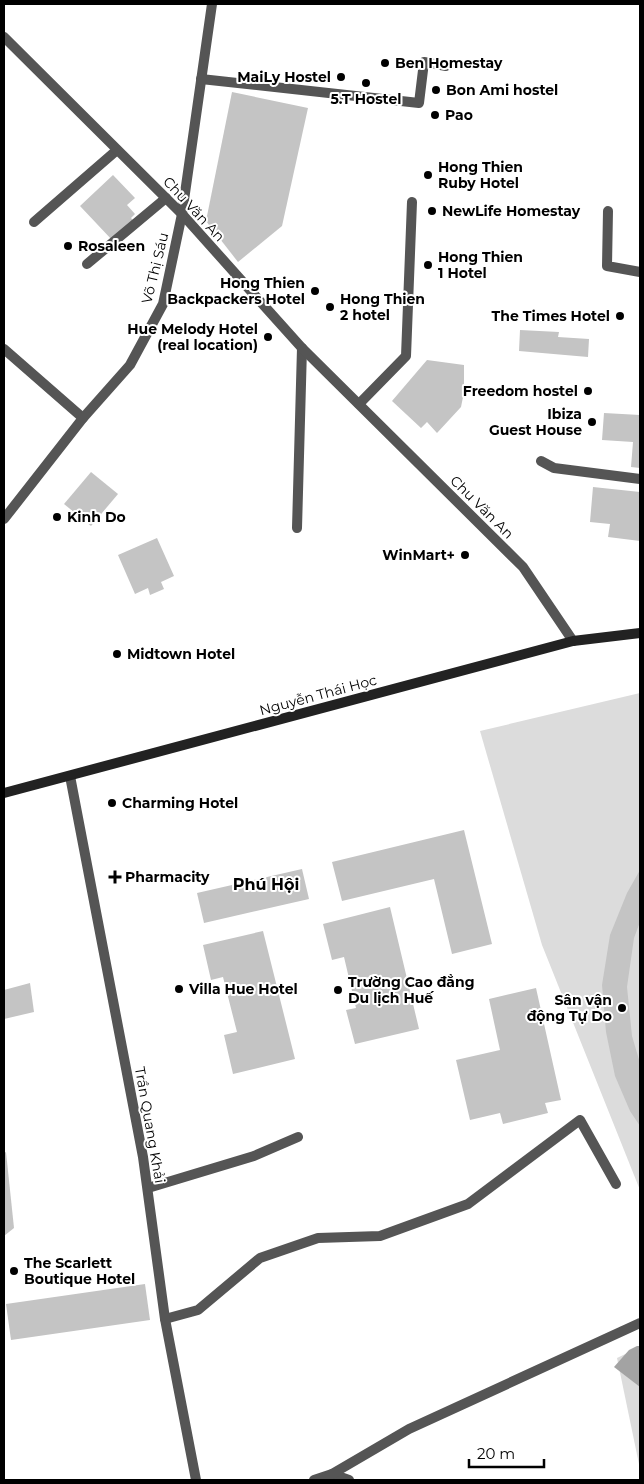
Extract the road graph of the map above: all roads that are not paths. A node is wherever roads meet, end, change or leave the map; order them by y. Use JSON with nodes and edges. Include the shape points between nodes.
{"nodes":[{"id":1,"x":212,"y":4,"type":"edge"},
{"id":2,"x":4,"y":37,"type":"edge"},
{"id":3,"x":446,"y":66,"type":"dead end"},
{"id":4,"x":201,"y":79,"type":"junction"},
{"id":5,"x":117,"y":150,"type":"junction"},
{"id":6,"x":166,"y":198,"type":"junction"},
{"id":7,"x":412,"y":202,"type":"dead end"},
{"id":8,"x":608,"y":211,"type":"dead end"},
{"id":9,"x":182,"y":214,"type":"junction"},
{"id":10,"x":34,"y":222,"type":"dead end"},
{"id":11,"x":87,"y":264,"type":"dead end"},
{"id":12,"x":640,"y":272,"type":"edge"},
{"id":13,"x":302,"y":348,"type":"junction"},
{"id":14,"x":4,"y":349,"type":"edge"},
{"id":15,"x":359,"y":404,"type":"junction"},
{"id":16,"x":83,"y":418,"type":"junction"},
{"id":17,"x":541,"y":461,"type":"dead end"},
{"id":18,"x":640,"y":479,"type":"edge"},
{"id":19,"x":4,"y":519,"type":"edge"},
{"id":20,"x":297,"y":528,"type":"dead end"},
{"id":21,"x":640,"y":633,"type":"edge"},
{"id":22,"x":573,"y":641,"type":"junction"},
{"id":23,"x":70,"y":776,"type":"junction"},
{"id":24,"x":4,"y":793,"type":"edge"},
{"id":25,"x":298,"y":1137,"type":"dead end"},
{"id":26,"x":616,"y":1184,"type":"dead end"},
{"id":27,"x":148,"y":1188,"type":"junction"},
{"id":28,"x":165,"y":1319,"type":"junction"},
{"id":29,"x":640,"y":1322,"type":"edge"},
{"id":30,"x":332,"y":1474,"type":"junction"},
{"id":31,"x":196,"y":1480,"type":"edge"},
{"id":32,"x":314,"y":1480,"type":"edge"},
{"id":33,"x":349,"y":1480,"type":"edge"}],
"edges":[{"from":1,"to":4,"type":"street","name":"Võ Thị Sáu"},
{"from":2,"to":5,"type":"street","name":"Chu Văn An"},
{"from":3,"to":4,"type":"street","via":[[424,62],[419,103]]},
{"from":4,"to":9,"type":"street","name":"Võ Thị Sáu"},
{"from":5,"to":6,"type":"street","name":"Chu Văn An"},
{"from":5,"to":10,"type":"street"},
{"from":6,"to":9,"type":"street","name":"Chu Văn An"},
{"from":6,"to":11,"type":"street"},
{"from":7,"to":15,"type":"street","via":[[406,356]]},
{"from":8,"to":12,"type":"street","via":[[607,266]]},
{"from":9,"to":13,"type":"street","name":"Chu Văn An"},
{"from":9,"to":16,"type":"street","name":"Võ Thị Sáu","via":[[163,304],[130,365]]},
{"from":13,"to":15,"type":"street","name":"Chu Văn An"},
{"from":13,"to":20,"type":"street"},
{"from":14,"to":16,"type":"street"},
{"from":15,"to":22,"type":"street","name":"Chu Văn An","via":[[523,567]]},
{"from":16,"to":19,"type":"street","name":"Võ Thị Sáu"},
{"from":17,"to":18,"type":"street","via":[[554,468]]},
{"from":21,"to":22,"type":"street","name":"Nguyễn Thái Học"},
{"from":22,"to":23,"type":"street","name":"Nguyễn Thái Học"},
{"from":23,"to":24,"type":"street","name":"Nguyễn Thái Học"},
{"from":23,"to":27,"type":"street","name":"Trần Quang Khải"},
{"from":25,"to":27,"type":"street","via":[[254,1156]]},
{"from":26,"to":28,"type":"street","via":[[580,1120],[468,1204],[380,1236],[318,1238],[260,1258],[198,1310]]},
{"from":27,"to":28,"type":"street","name":"Trần Quang Khải"},
{"from":28,"to":31,"type":"street","name":"Trần Quang Khải"},
{"from":29,"to":30,"type":"street","via":[[409,1429]]},
{"from":30,"to":32,"type":"street"},
{"from":30,"to":33,"type":"street"}]}
